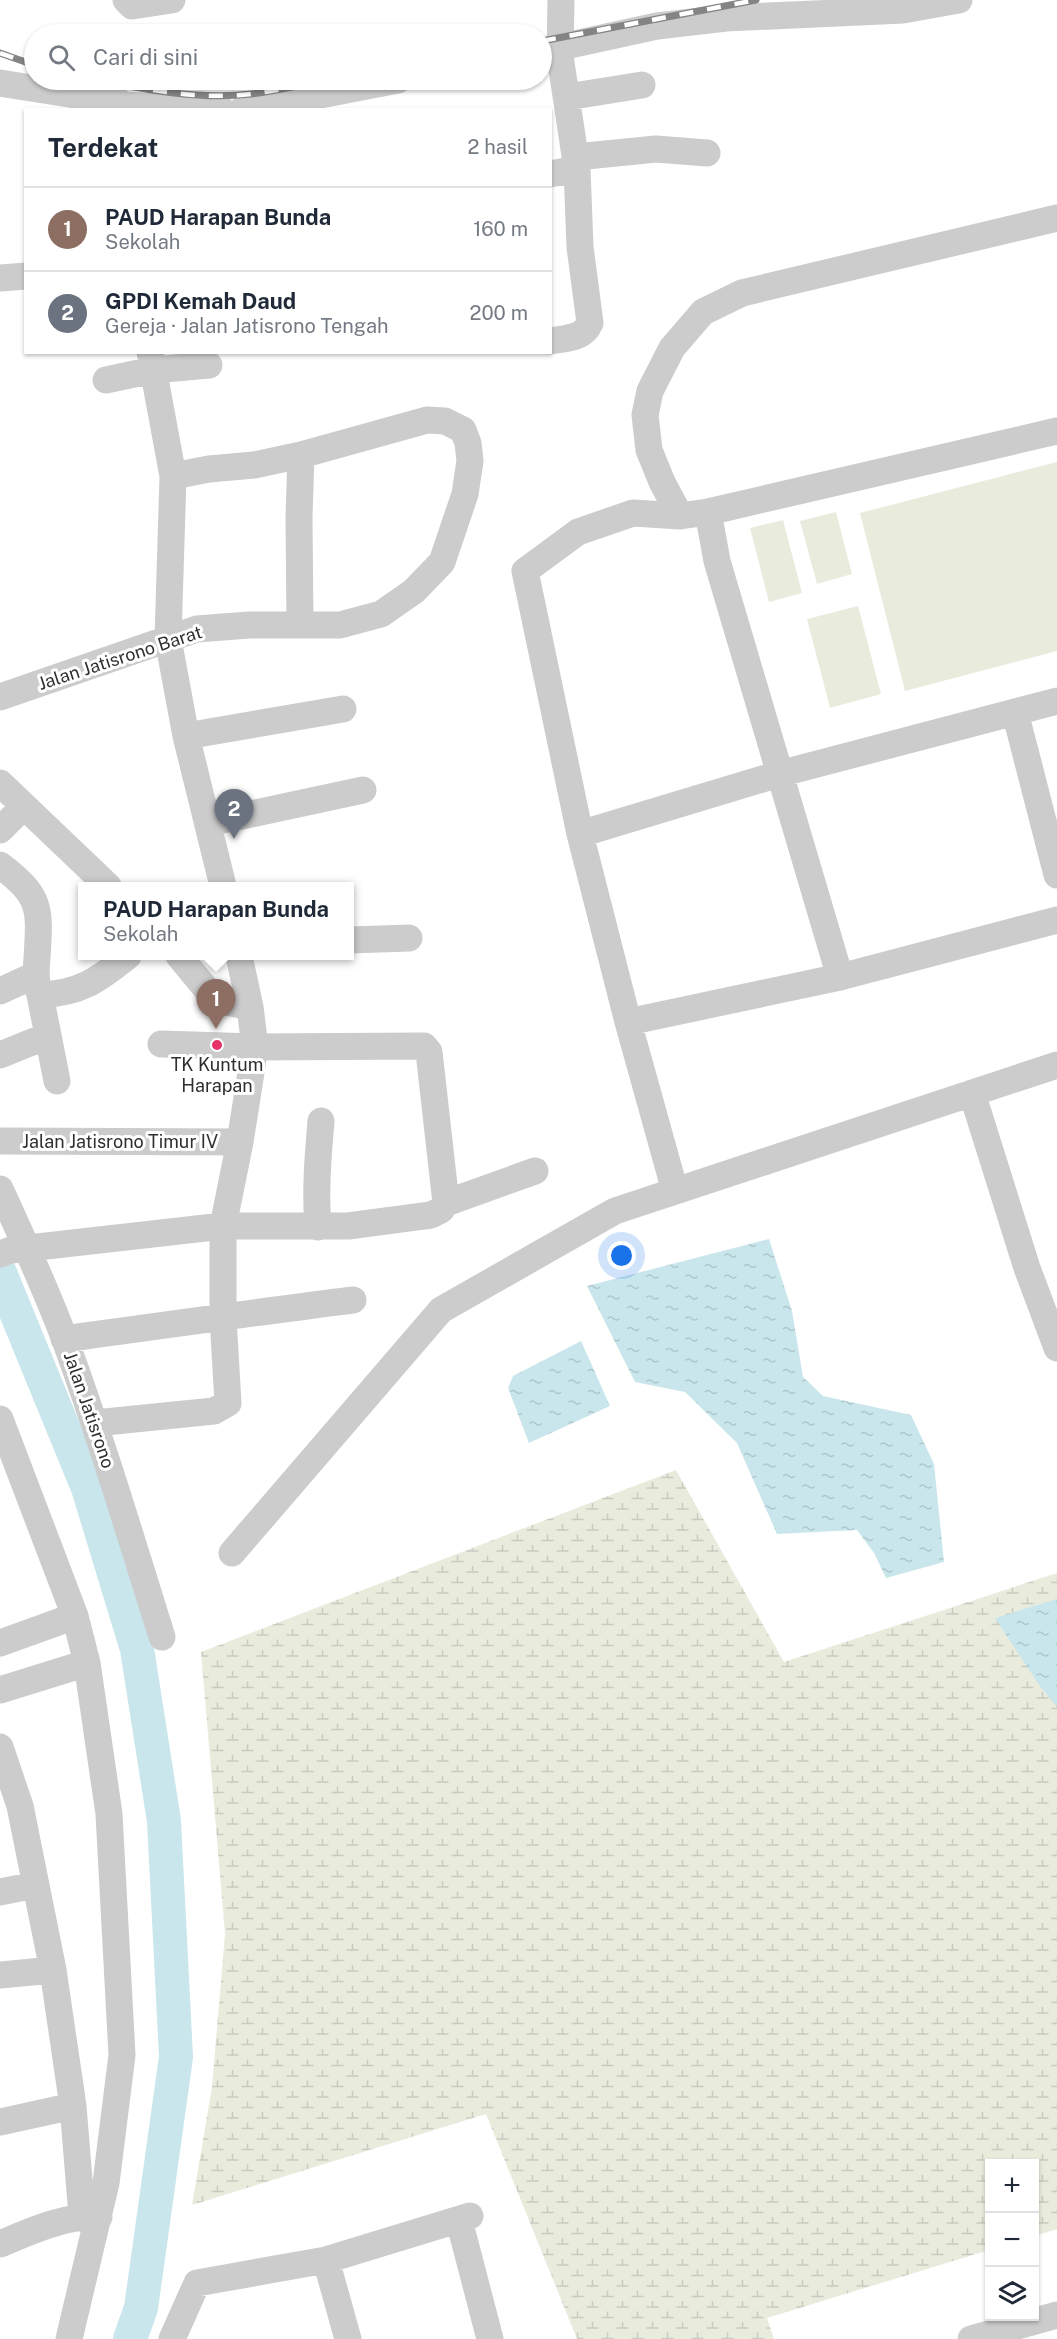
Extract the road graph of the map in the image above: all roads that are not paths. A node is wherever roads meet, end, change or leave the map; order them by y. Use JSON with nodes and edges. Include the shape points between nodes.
{"nodes":[{"id":1,"x":126,"y":0,"type":"edge"},
{"id":2,"x":172,"y":0,"type":"edge"},
{"id":3,"x":561,"y":0,"type":"edge"},
{"id":4,"x":959,"y":0,"type":"edge"},
{"id":5,"x":554,"y":52,"type":"edge"},
{"id":6,"x":0,"y":83,"type":"edge"},
{"id":7,"x":642,"y":85,"type":"dead end"},
{"id":8,"x":24,"y":87,"type":"edge"},
{"id":9,"x":44,"y":90,"type":"edge"},
{"id":10,"x":346,"y":90,"type":"edge"},
{"id":11,"x":567,"y":97,"type":"junction"},
{"id":12,"x":125,"y":107,"type":"edge"},
{"id":13,"x":157,"y":108,"type":"edge"},
{"id":14,"x":252,"y":108,"type":"edge"},
{"id":15,"x":707,"y":153,"type":"dead end"},
{"id":16,"x":577,"y":163,"type":"junction"},
{"id":17,"x":552,"y":173,"type":"edge"},
{"id":18,"x":1057,"y":218,"type":"edge"},
{"id":19,"x":24,"y":276,"type":"edge"},
{"id":20,"x":0,"y":278,"type":"edge"},
{"id":21,"x":552,"y":341,"type":"edge"},
{"id":22,"x":152,"y":361,"type":"edge"},
{"id":23,"x":209,"y":365,"type":"dead end"},
{"id":24,"x":106,"y":380,"type":"dead end"},
{"id":25,"x":1057,"y":431,"type":"edge"},
{"id":26,"x":301,"y":455,"type":"junction"},
{"id":27,"x":173,"y":476,"type":"junction"},
{"id":28,"x":708,"y":512,"type":"junction"},
{"id":29,"x":680,"y":516,"type":"junction"},
{"id":30,"x":300,"y":625,"type":"junction"},
{"id":31,"x":168,"y":639,"type":"junction"},
{"id":32,"x":0,"y":697,"type":"edge"},
{"id":33,"x":1057,"y":701,"type":"edge"},
{"id":34,"x":343,"y":709,"type":"dead end"},
{"id":35,"x":1014,"y":712,"type":"junction"},
{"id":36,"x":186,"y":736,"type":"junction"},
{"id":37,"x":779,"y":774,"type":"junction"},
{"id":38,"x":0,"y":783,"type":"edge"},
{"id":39,"x":363,"y":790,"type":"dead end"},
{"id":40,"x":23,"y":807,"type":"junction"},
{"id":41,"x":209,"y":823,"type":"junction"},
{"id":42,"x":0,"y":830,"type":"edge"},
{"id":43,"x":580,"y":834,"type":"junction"},
{"id":44,"x":0,"y":865,"type":"edge"},
{"id":45,"x":1057,"y":875,"type":"edge"},
{"id":46,"x":104,"y":882,"type":"edge"},
{"id":47,"x":222,"y":882,"type":"edge"},
{"id":48,"x":1057,"y":920,"type":"edge"},
{"id":49,"x":409,"y":938,"type":"dead end"},
{"id":50,"x":354,"y":940,"type":"edge"},
{"id":51,"x":123,"y":960,"type":"edge"},
{"id":52,"x":182,"y":960,"type":"edge"},
{"id":53,"x":240,"y":960,"type":"edge"},
{"id":54,"x":840,"y":977,"type":"junction"},
{"id":55,"x":38,"y":985,"type":"junction"},
{"id":56,"x":0,"y":991,"type":"edge"},
{"id":57,"x":250,"y":1007,"type":"junction"},
{"id":58,"x":628,"y":1022,"type":"junction"},
{"id":59,"x":47,"y":1036,"type":"junction"},
{"id":60,"x":161,"y":1044,"type":"dead end"},
{"id":61,"x":255,"y":1047,"type":"junction"},
{"id":62,"x":0,"y":1055,"type":"edge"},
{"id":63,"x":1057,"y":1065,"type":"edge"},
{"id":64,"x":57,"y":1081,"type":"dead end"},
{"id":65,"x":972,"y":1093,"type":"junction"},
{"id":66,"x":321,"y":1121,"type":"dead end"},
{"id":67,"x":0,"y":1141,"type":"edge"},
{"id":68,"x":240,"y":1142,"type":"junction"},
{"id":69,"x":535,"y":1171,"type":"dead end"},
{"id":70,"x":0,"y":1189,"type":"edge"},
{"id":71,"x":675,"y":1191,"type":"junction"},
{"id":72,"x":443,"y":1206,"type":"junction"},
{"id":73,"x":224,"y":1226,"type":"junction"},
{"id":74,"x":318,"y":1227,"type":"junction"},
{"id":75,"x":13,"y":1251,"type":"edge"},
{"id":76,"x":353,"y":1300,"type":"dead end"},
{"id":77,"x":223,"y":1318,"type":"junction"},
{"id":78,"x":64,"y":1339,"type":"junction"},
{"id":79,"x":1057,"y":1348,"type":"edge"},
{"id":80,"x":0,"y":1419,"type":"edge"},
{"id":81,"x":95,"y":1423,"type":"junction"},
{"id":82,"x":232,"y":1553,"type":"dead end"},
{"id":83,"x":75,"y":1616,"type":"junction"},
{"id":84,"x":162,"y":1637,"type":"dead end"},
{"id":85,"x":0,"y":1643,"type":"edge"},
{"id":86,"x":87,"y":1663,"type":"junction"},
{"id":87,"x":0,"y":1690,"type":"edge"},
{"id":88,"x":0,"y":1747,"type":"edge"},
{"id":89,"x":35,"y":1885,"type":"junction"},
{"id":90,"x":0,"y":1892,"type":"edge"},
{"id":91,"x":53,"y":1970,"type":"junction"},
{"id":92,"x":0,"y":1975,"type":"edge"},
{"id":93,"x":73,"y":2106,"type":"junction"},
{"id":94,"x":0,"y":2122,"type":"edge"},
{"id":95,"x":91,"y":2216,"type":"junction"},
{"id":96,"x":0,"y":2244,"type":"edge"},
{"id":97,"x":326,"y":2260,"type":"junction"},
{"id":98,"x":1057,"y":2315,"type":"edge"},
{"id":99,"x":69,"y":2339,"type":"edge"},
{"id":100,"x":172,"y":2339,"type":"edge"},
{"id":101,"x":348,"y":2339,"type":"edge"},
{"id":102,"x":490,"y":2339,"type":"edge"},
{"id":103,"x":971,"y":2339,"type":"edge"}],
"edges":[{"from":1,"to":2,"type":"street","via":[[132,6]]},
{"from":3,"to":5,"type":"street"},
{"from":4,"to":5,"type":"street","via":[[903,10],[726,18],[657,26]]},
{"from":5,"to":11,"type":"street"},
{"from":6,"to":8,"type":"street"},
{"from":7,"to":11,"type":"street"},
{"from":9,"to":12,"type":"street","via":[[120,102]]},
{"from":10,"to":14,"type":"street"},
{"from":11,"to":16,"type":"street"},
{"from":12,"to":13,"type":"street"},
{"from":15,"to":16,"type":"street","via":[[656,149]]},
{"from":16,"to":17,"type":"street"},
{"from":16,"to":21,"type":"street","via":[[580,247],[590,323],[578,336]]},
{"from":18,"to":29,"type":"street","via":[[742,293],[703,312],[672,348],[650,391],[645,415],[649,450]]},
{"from":19,"to":20,"type":"street"},
{"from":22,"to":23,"type":"street"},
{"from":22,"to":24,"type":"street"},
{"from":22,"to":27,"type":"street"},
{"from":25,"to":28,"type":"street"},
{"from":26,"to":27,"type":"street"},
{"from":26,"to":30,"type":"street"},
{"from":26,"to":30,"type":"street","name":"Jalan Jatisrono Barat","via":[[427,420],[445,421],[463,430],[470,461],[465,494],[442,562],[414,591],[381,614],[339,625]]},
{"from":27,"to":31,"type":"street"},
{"from":28,"to":29,"type":"street"},
{"from":28,"to":37,"type":"street","via":[[717,561]]},
{"from":29,"to":43,"type":"street","via":[[633,513],[600,524],[578,532],[525,571]]},
{"from":30,"to":31,"type":"street","name":"Jalan Jatisrono Barat","via":[[197,629]]},
{"from":31,"to":32,"type":"street","name":"Jalan Jatisrono Barat"},
{"from":31,"to":36,"type":"street"},
{"from":33,"to":35,"type":"street"},
{"from":34,"to":36,"type":"street"},
{"from":35,"to":37,"type":"street"},
{"from":35,"to":45,"type":"street"},
{"from":36,"to":41,"type":"street"},
{"from":37,"to":43,"type":"street"},
{"from":37,"to":54,"type":"street"},
{"from":38,"to":40,"type":"street"},
{"from":39,"to":41,"type":"street"},
{"from":40,"to":42,"type":"street"},
{"from":40,"to":46,"type":"street"},
{"from":41,"to":47,"type":"street"},
{"from":43,"to":58,"type":"street"},
{"from":44,"to":55,"type":"street","via":[[22,882],[38,910]]},
{"from":48,"to":54,"type":"street"},
{"from":49,"to":50,"type":"street"},
{"from":51,"to":55,"type":"street","via":[[98,980],[66,992]]},
{"from":52,"to":57,"type":"street","via":[[208,991],[222,1000]]},
{"from":53,"to":57,"type":"street"},
{"from":54,"to":58,"type":"street"},
{"from":55,"to":56,"type":"street"},
{"from":55,"to":59,"type":"street"},
{"from":57,"to":61,"type":"street"},
{"from":58,"to":71,"type":"street"},
{"from":59,"to":62,"type":"street"},
{"from":59,"to":64,"type":"street"},
{"from":60,"to":61,"type":"street"},
{"from":61,"to":68,"type":"street"},
{"from":61,"to":72,"type":"street","via":[[424,1046],[429,1052]]},
{"from":63,"to":65,"type":"street"},
{"from":65,"to":71,"type":"street"},
{"from":65,"to":79,"type":"street","via":[[1026,1268]]},
{"from":66,"to":74,"type":"street"},
{"from":67,"to":68,"type":"street","name":"Jalan Jatisrono Timur IV"},
{"from":68,"to":73,"type":"street"},
{"from":69,"to":72,"type":"street"},
{"from":70,"to":75,"type":"street","name":"Jalan Jatisrono"},
{"from":71,"to":82,"type":"street","via":[[615,1211],[441,1310]]},
{"from":72,"to":74,"type":"street","via":[[431,1215]]},
{"from":73,"to":74,"type":"street"},
{"from":73,"to":75,"type":"street"},
{"from":73,"to":77,"type":"street"},
{"from":75,"to":78,"type":"street","name":"Jalan Jatisrono"},
{"from":76,"to":77,"type":"street"},
{"from":77,"to":78,"type":"street"},
{"from":77,"to":81,"type":"street","via":[[228,1403],[224,1407]]},
{"from":78,"to":81,"type":"street","name":"Jalan Jatisrono"},
{"from":80,"to":83,"type":"street"},
{"from":81,"to":84,"type":"street","name":"Jalan Jatisrono"},
{"from":83,"to":85,"type":"street"},
{"from":83,"to":86,"type":"street"},
{"from":86,"to":87,"type":"street"},
{"from":86,"to":95,"type":"street","via":[[109,1814],[122,2055],[106,2182]]},
{"from":88,"to":89,"type":"street","via":[[20,1806]]},
{"from":89,"to":90,"type":"street"},
{"from":89,"to":91,"type":"street"},
{"from":91,"to":92,"type":"street"},
{"from":91,"to":93,"type":"street"},
{"from":93,"to":94,"type":"street"},
{"from":93,"to":95,"type":"street"},
{"from":95,"to":96,"type":"street","via":[[30,2231]]},
{"from":95,"to":99,"type":"street"},
{"from":97,"to":100,"type":"street","via":[[197,2283]]},
{"from":97,"to":101,"type":"street"},
{"from":97,"to":102,"type":"street","via":[[465,2218]]},
{"from":98,"to":103,"type":"street"}]}
